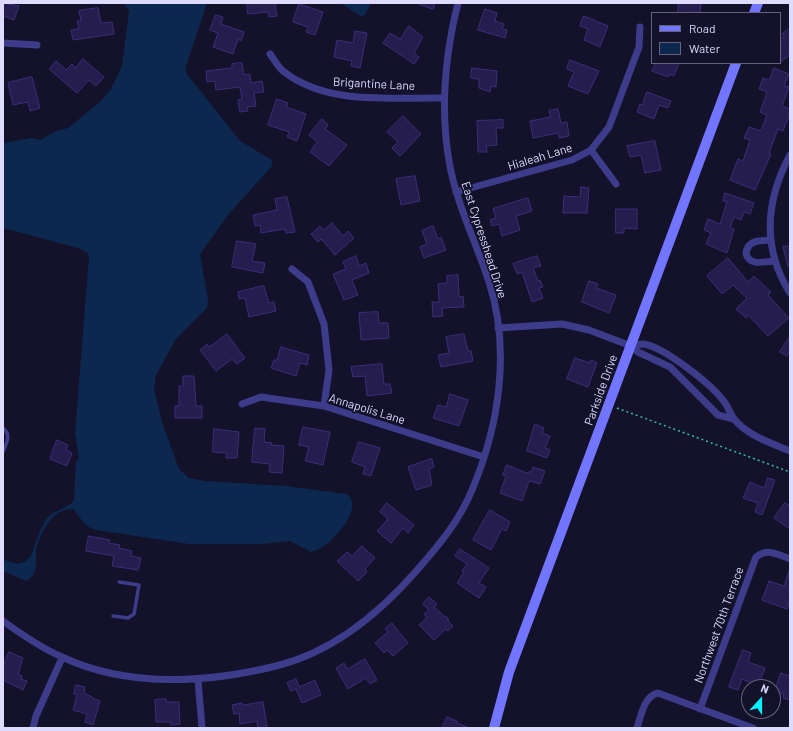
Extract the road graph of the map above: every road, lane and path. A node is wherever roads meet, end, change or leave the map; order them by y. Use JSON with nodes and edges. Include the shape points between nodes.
{"nodes":[{"id":1,"x":458,"y":3,"type":"edge"},
{"id":2,"x":640,"y":27,"type":"dead end"},
{"id":3,"x":3,"y":43,"type":"edge"},
{"id":4,"x":37,"y":45,"type":"dead end"},
{"id":5,"x":270,"y":54,"type":"dead end"},
{"id":6,"x":736,"y":64,"type":"edge"},
{"id":7,"x":444,"y":98,"type":"junction"},
{"id":8,"x":591,"y":150,"type":"junction"},
{"id":9,"x":790,"y":155,"type":"edge"},
{"id":10,"x":616,"y":184,"type":"dead end"},
{"id":11,"x":456,"y":192,"type":"junction"},
{"id":12,"x":770,"y":240,"type":"junction"},
{"id":13,"x":774,"y":261,"type":"junction"},
{"id":14,"x":292,"y":269,"type":"dead end"},
{"id":15,"x":790,"y":294,"type":"edge"},
{"id":16,"x":498,"y":328,"type":"junction"},
{"id":17,"x":631,"y":346,"type":"junction"},
{"id":18,"x":701,"y":379,"type":"junction"},
{"id":19,"x":693,"y":388,"type":"junction"},
{"id":20,"x":720,"y":397,"type":"junction"},
{"id":21,"x":242,"y":404,"type":"dead end"},
{"id":22,"x":324,"y":406,"type":"junction"},
{"id":23,"x":710,"y":406,"type":"junction"},
{"id":24,"x":618,"y":408,"type":"dead end"},
{"id":25,"x":734,"y":419,"type":"junction"},
{"id":26,"x":3,"y":428,"type":"edge"},
{"id":27,"x":790,"y":451,"type":"edge"},
{"id":28,"x":3,"y":452,"type":"edge"},
{"id":29,"x":484,"y":457,"type":"junction"},
{"id":30,"x":790,"y":472,"type":"edge"},
{"id":31,"x":790,"y":559,"type":"edge"},
{"id":32,"x":119,"y":582,"type":"dead end"},
{"id":33,"x":113,"y":616,"type":"dead end"},
{"id":34,"x":3,"y":621,"type":"edge"},
{"id":35,"x":62,"y":658,"type":"junction"},
{"id":36,"x":198,"y":680,"type":"junction"},
{"id":37,"x":700,"y":709,"type":"junction"},
{"id":38,"x":33,"y":728,"type":"edge"},
{"id":39,"x":202,"y":728,"type":"edge"},
{"id":40,"x":494,"y":728,"type":"edge"},
{"id":41,"x":637,"y":728,"type":"edge"},
{"id":42,"x":753,"y":728,"type":"edge"}],
"edges":[{"from":1,"to":7,"type":"street","name":"East Cypresshead Drive","via":[[451,30]]},
{"from":2,"to":8,"type":"street","name":"Hialeah Lane","via":[[639,47],[609,127]]},
{"from":3,"to":4,"type":"street"},
{"from":5,"to":7,"type":"street","name":"Brigantine Lane","via":[[282,70],[314,89],[362,97]]},
{"from":6,"to":17,"type":"street","name":"Parkside Drive"},
{"from":7,"to":11,"type":"street","name":"East Cypresshead Drive","via":[[449,161]]},
{"from":8,"to":10,"type":"street"},
{"from":8,"to":11,"type":"street","name":"Hialeah Lane","via":[[572,160]]},
{"from":9,"to":12,"type":"street","via":[[778,184],[772,208]]},
{"from":11,"to":16,"type":"street","name":"East Cypresshead Drive","via":[[490,285]]},
{"from":12,"to":13,"type":"street"},
{"from":12,"to":13,"type":"street","via":[[750,243],[746,254],[756,263]]},
{"from":13,"to":15,"type":"street"},
{"from":14,"to":22,"type":"street","via":[[308,282],[324,324],[329,370]]},
{"from":16,"to":17,"type":"street","via":[[562,324],[589,330]]},
{"from":16,"to":29,"type":"street","name":"East Cypresshead Drive","via":[[499,395],[493,429]]},
{"from":17,"to":18,"type":"street","via":[[644,344],[668,355]]},
{"from":17,"to":19,"type":"street","via":[[670,367]]},
{"from":17,"to":40,"type":"street","name":"Parkside Drive","via":[[509,672]]},
{"from":18,"to":19,"type":"street"},
{"from":18,"to":20,"type":"street"},
{"from":19,"to":23,"type":"street"},
{"from":20,"to":23,"type":"street"},
{"from":20,"to":25,"type":"street"},
{"from":21,"to":22,"type":"street","name":"Annapolis Lane","via":[[261,397]]},
{"from":22,"to":29,"type":"street","name":"Annapolis Lane"},
{"from":23,"to":25,"type":"street","via":[[718,415]]},
{"from":24,"to":30,"type":"path"},
{"from":25,"to":27,"type":"street","via":[[759,438]]},
{"from":26,"to":28,"type":"lane","via":[[8,436]]},
{"from":29,"to":36,"type":"street","name":"East Cypresshead Drive","via":[[472,492],[444,537],[390,600],[366,621],[315,653],[289,663]]},
{"from":31,"to":37,"type":"street","name":"Northwest 70th Terrace","via":[[770,552],[763,552],[756,558]]},
{"from":32,"to":33,"type":"lane","via":[[139,585],[134,614],[128,618]]},
{"from":34,"to":35,"type":"street","name":"East Cypresshead Drive"},
{"from":35,"to":36,"type":"street","name":"East Cypresshead Drive","via":[[129,676]]},
{"from":35,"to":38,"type":"street"},
{"from":36,"to":39,"type":"street"},
{"from":37,"to":41,"type":"street","via":[[658,693],[652,694],[647,700]]},
{"from":37,"to":42,"type":"street"}]}
